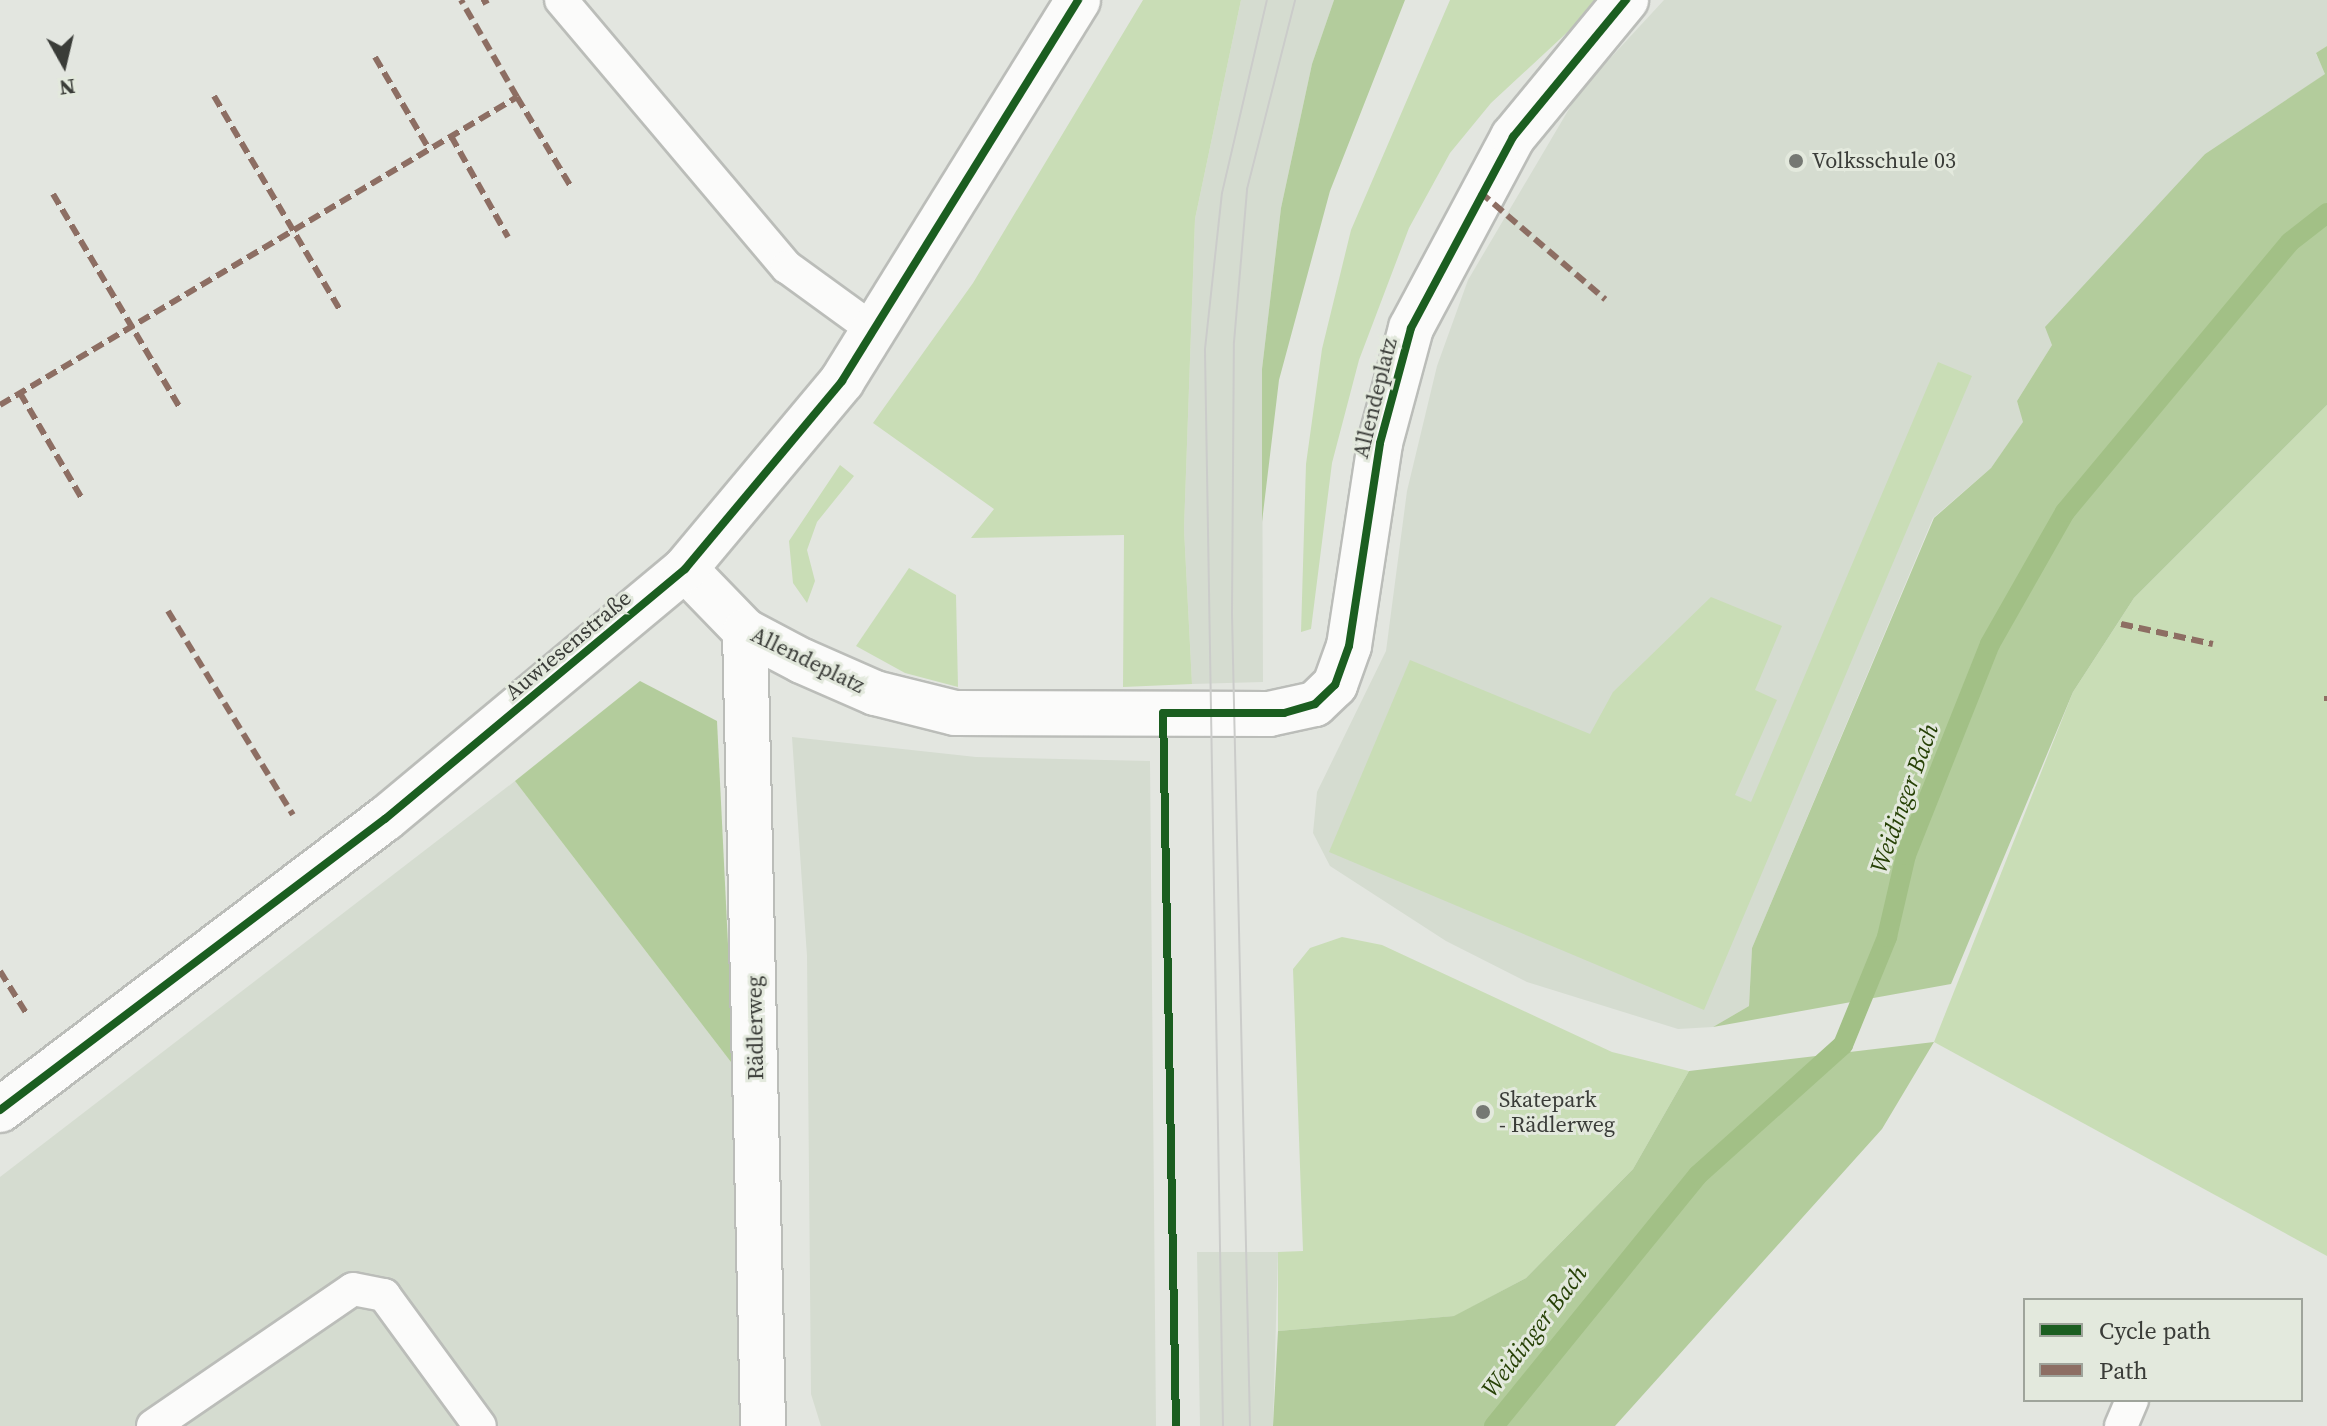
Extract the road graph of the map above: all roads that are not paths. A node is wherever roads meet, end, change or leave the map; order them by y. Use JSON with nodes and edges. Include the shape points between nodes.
{"nodes":[{"id":1,"x":561,"y":0,"type":"edge"},
{"id":2,"x":1078,"y":0,"type":"edge"},
{"id":3,"x":1626,"y":0,"type":"edge"},
{"id":4,"x":875,"y":331,"type":"junction"},
{"id":5,"x":685,"y":569,"type":"junction"},
{"id":6,"x":745,"y":631,"type":"junction"},
{"id":7,"x":0,"y":1110,"type":"edge"},
{"id":8,"x":2131,"y":1402,"type":"edge"},
{"id":9,"x":153,"y":1426,"type":"edge"},
{"id":10,"x":480,"y":1426,"type":"edge"},
{"id":11,"x":763,"y":1426,"type":"edge"},
{"id":12,"x":2121,"y":1426,"type":"edge"}],
"edges":[{"from":1,"to":4,"type":"lane","via":[[787,267]]},
{"from":2,"to":4,"type":"street","name":"Auwiesenstraße"},
{"from":3,"to":6,"type":"street","name":"Allendeplatz","via":[[1513,137],[1411,328],[1380,443],[1349,646],[1335,685],[1315,704],[1269,714],[955,713],[875,693]]},
{"from":4,"to":5,"type":"street","name":"Auwiesenstraße","via":[[764,481]]},
{"from":5,"to":6,"type":"street","name":"Allendeplatz"},
{"from":5,"to":7,"type":"street","name":"Auwiesenstraße","via":[[385,819]]},
{"from":6,"to":11,"type":"street","name":"Rädlerweg"},
{"from":8,"to":12,"type":"lane"},
{"from":9,"to":10,"type":"lane","via":[[323,1303],[353,1289],[384,1295]]}]}
